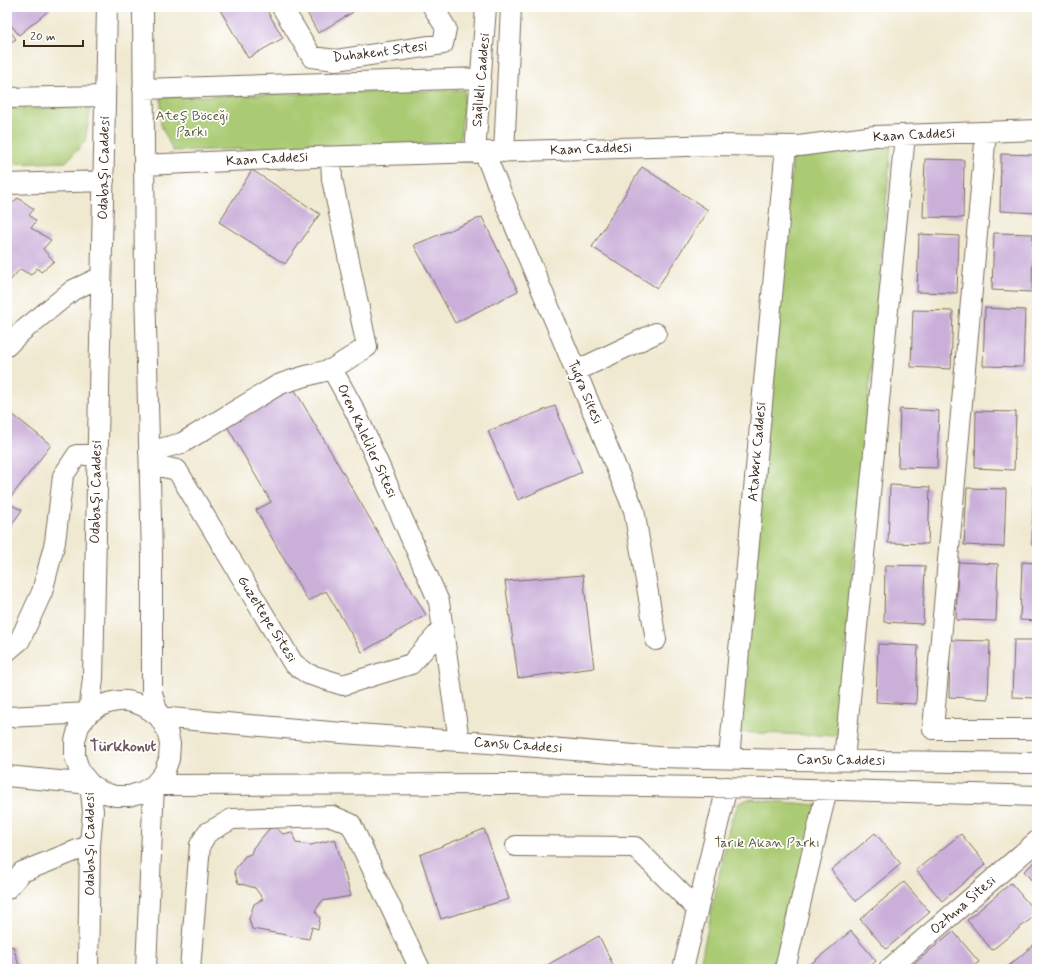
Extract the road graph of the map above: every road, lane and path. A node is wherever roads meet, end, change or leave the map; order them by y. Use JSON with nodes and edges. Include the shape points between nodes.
{"nodes":[{"id":1,"x":107,"y":7,"type":"edge"},
{"id":2,"x":143,"y":7,"type":"edge"},
{"id":3,"x":282,"y":7,"type":"edge"},
{"id":4,"x":433,"y":7,"type":"edge"},
{"id":5,"x":486,"y":7,"type":"edge"},
{"id":6,"x":511,"y":7,"type":"edge"},
{"id":7,"x":481,"y":78,"type":"junction"},
{"id":8,"x":143,"y":89,"type":"junction"},
{"id":9,"x":106,"y":96,"type":"junction"},
{"id":10,"x":7,"y":98,"type":"edge"},
{"id":11,"x":1037,"y":130,"type":"edge"},
{"id":12,"x":986,"y":132,"type":"junction"},
{"id":13,"x":905,"y":135,"type":"junction"},
{"id":14,"x":786,"y":146,"type":"junction"},
{"id":15,"x":504,"y":152,"type":"junction"},
{"id":16,"x":479,"y":153,"type":"junction"},
{"id":17,"x":331,"y":157,"type":"junction"},
{"id":18,"x":144,"y":165,"type":"junction"},
{"id":19,"x":104,"y":181,"type":"junction"},
{"id":20,"x":7,"y":184,"type":"edge"},
{"id":21,"x":102,"y":277,"type":"junction"},
{"id":22,"x":656,"y":333,"type":"dead end"},
{"id":23,"x":7,"y":346,"type":"edge"},
{"id":24,"x":332,"y":368,"type":"junction"},
{"id":25,"x":576,"y":370,"type":"junction"},
{"id":26,"x":97,"y":455,"type":"junction"},
{"id":27,"x":149,"y":458,"type":"junction"},
{"id":28,"x":443,"y":628,"type":"junction"},
{"id":29,"x":656,"y":640,"type":"dead end"},
{"id":30,"x":7,"y":651,"type":"edge"},
{"id":31,"x":89,"y":713,"type":"junction"},
{"id":32,"x":159,"y":717,"type":"junction"},
{"id":33,"x":7,"y":718,"type":"edge"},
{"id":34,"x":1037,"y":729,"type":"edge"},
{"id":35,"x":459,"y":741,"type":"junction"},
{"id":36,"x":729,"y":758,"type":"junction"},
{"id":37,"x":844,"y":760,"type":"junction"},
{"id":38,"x":1037,"y":763,"type":"edge"},
{"id":39,"x":7,"y":776,"type":"edge"},
{"id":40,"x":90,"y":784,"type":"junction"},
{"id":41,"x":154,"y":785,"type":"junction"},
{"id":42,"x":727,"y":787,"type":"junction"},
{"id":43,"x":827,"y":789,"type":"junction"},
{"id":44,"x":1037,"y":796,"type":"edge"},
{"id":45,"x":1037,"y":841,"type":"edge"},
{"id":46,"x":90,"y":845,"type":"junction"},
{"id":47,"x":516,"y":846,"type":"dead end"},
{"id":48,"x":7,"y":889,"type":"edge"},
{"id":49,"x":697,"y":909,"type":"junction"},
{"id":50,"x":88,"y":969,"type":"edge"},
{"id":51,"x":146,"y":969,"type":"edge"},
{"id":52,"x":190,"y":969,"type":"edge"},
{"id":53,"x":420,"y":969,"type":"edge"},
{"id":54,"x":683,"y":969,"type":"edge"},
{"id":55,"x":785,"y":969,"type":"edge"},
{"id":56,"x":889,"y":969,"type":"edge"}],
"edges":[{"from":1,"to":9,"type":"street","name":"Odabaşı Caddesi"},
{"from":2,"to":8,"type":"street"},
{"from":3,"to":4,"type":"street","name":"Duhakent Sitesi","via":[[312,57],[336,60],[443,44],[446,28]]},
{"from":5,"to":7,"type":"street","name":"Sağlıklı Caddesi"},
{"from":6,"to":15,"type":"street","name":"Sağlıklı Caddesi"},
{"from":7,"to":8,"type":"street"},
{"from":7,"to":16,"type":"street","name":"Sağlıklı Caddesi"},
{"from":8,"to":18,"type":"street"},
{"from":9,"to":10,"type":"street"},
{"from":9,"to":19,"type":"street","name":"Odabaşı Caddesi"},
{"from":11,"to":12,"type":"street","name":"Kaan Caddesi"},
{"from":12,"to":13,"type":"street","name":"Kaan Caddesi"},
{"from":12,"to":34,"type":"street","via":[[933,729]]},
{"from":13,"to":14,"type":"street","name":"Kaan Caddesi"},
{"from":13,"to":37,"type":"street"},
{"from":14,"to":15,"type":"street","name":"Kaan Caddesi","via":[[717,145]]},
{"from":14,"to":36,"type":"street","name":"Ataberk Caddesi"},
{"from":15,"to":16,"type":"street","name":"Kaan Caddesi"},
{"from":16,"to":17,"type":"street","name":"Kaan Caddesi"},
{"from":16,"to":25,"type":"street","name":"Tugra Sitesi"},
{"from":17,"to":18,"type":"street","name":"Kaan Caddesi"},
{"from":17,"to":24,"type":"street","name":"Oren Kaleliler Sitesi","via":[[332,179],[368,347]]},
{"from":18,"to":27,"type":"street"},
{"from":19,"to":20,"type":"street"},
{"from":19,"to":21,"type":"street","name":"Odabaşı Caddesi"},
{"from":21,"to":23,"type":"street","via":[[73,290]]},
{"from":21,"to":26,"type":"street","name":"Odabaşı Caddesi"},
{"from":22,"to":25,"type":"street"},
{"from":24,"to":27,"type":"street","via":[[278,385],[182,443]]},
{"from":24,"to":28,"type":"street","name":"Oren Kaleliler Sitesi","via":[[356,413],[439,602]]},
{"from":25,"to":29,"type":"street","name":"Tugra Sitesi","via":[[634,510]]},
{"from":26,"to":30,"type":"street","via":[[77,455],[63,476],[55,542],[42,592],[20,640]]},
{"from":26,"to":31,"type":"street","name":"Odabaşı Caddesi","via":[[93,678]]},
{"from":27,"to":28,"type":"street","name":"Guzeltepe Sitesi","via":[[177,470],[293,663],[308,674],[344,685],[411,664]]},
{"from":27,"to":32,"type":"street","via":[[152,693]]},
{"from":28,"to":35,"type":"street","name":"Oren Kaleliler Sitesi"},
{"from":31,"to":32,"type":"street","via":[[112,701],[125,700],[149,708]]},
{"from":31,"to":33,"type":"street"},
{"from":31,"to":40,"type":"street","name":"Odabaşı Caddesi","via":[[79,726],[75,741],[75,757],[80,772]]},
{"from":32,"to":35,"type":"street","name":"Cansu Caddesi"},
{"from":32,"to":41,"type":"street","via":[[167,730],[170,752],[164,773]]},
{"from":35,"to":36,"type":"street","name":"Cansu Caddesi","via":[[658,757]]},
{"from":36,"to":37,"type":"street","name":"Cansu Caddesi"},
{"from":37,"to":38,"type":"street","name":"Cansu Caddesi"},
{"from":39,"to":40,"type":"street","name":"Cansu Caddesi"},
{"from":40,"to":41,"type":"street","name":"Cansu Caddesi","via":[[102,792],[115,796],[129,796]]},
{"from":40,"to":46,"type":"street","name":"Odabaşı Caddesi","via":[[93,810]]},
{"from":41,"to":42,"type":"street","name":"Cansu Caddesi","via":[[518,784]]},
{"from":41,"to":51,"type":"street"},
{"from":42,"to":43,"type":"street","name":"Cansu Caddesi"},
{"from":42,"to":49,"type":"street"},
{"from":43,"to":44,"type":"street","name":"Cansu Caddesi"},
{"from":43,"to":55,"type":"street"},
{"from":45,"to":56,"type":"street","name":"Oztuna Sitesi"},
{"from":46,"to":48,"type":"street","via":[[22,872]]},
{"from":46,"to":50,"type":"street","name":"Odabaşı Caddesi"},
{"from":47,"to":49,"type":"street","via":[[635,847]]},
{"from":49,"to":54,"type":"street"},
{"from":52,"to":53,"type":"street","via":[[200,845],[207,833],[232,819],[332,816],[351,824]]}]}
